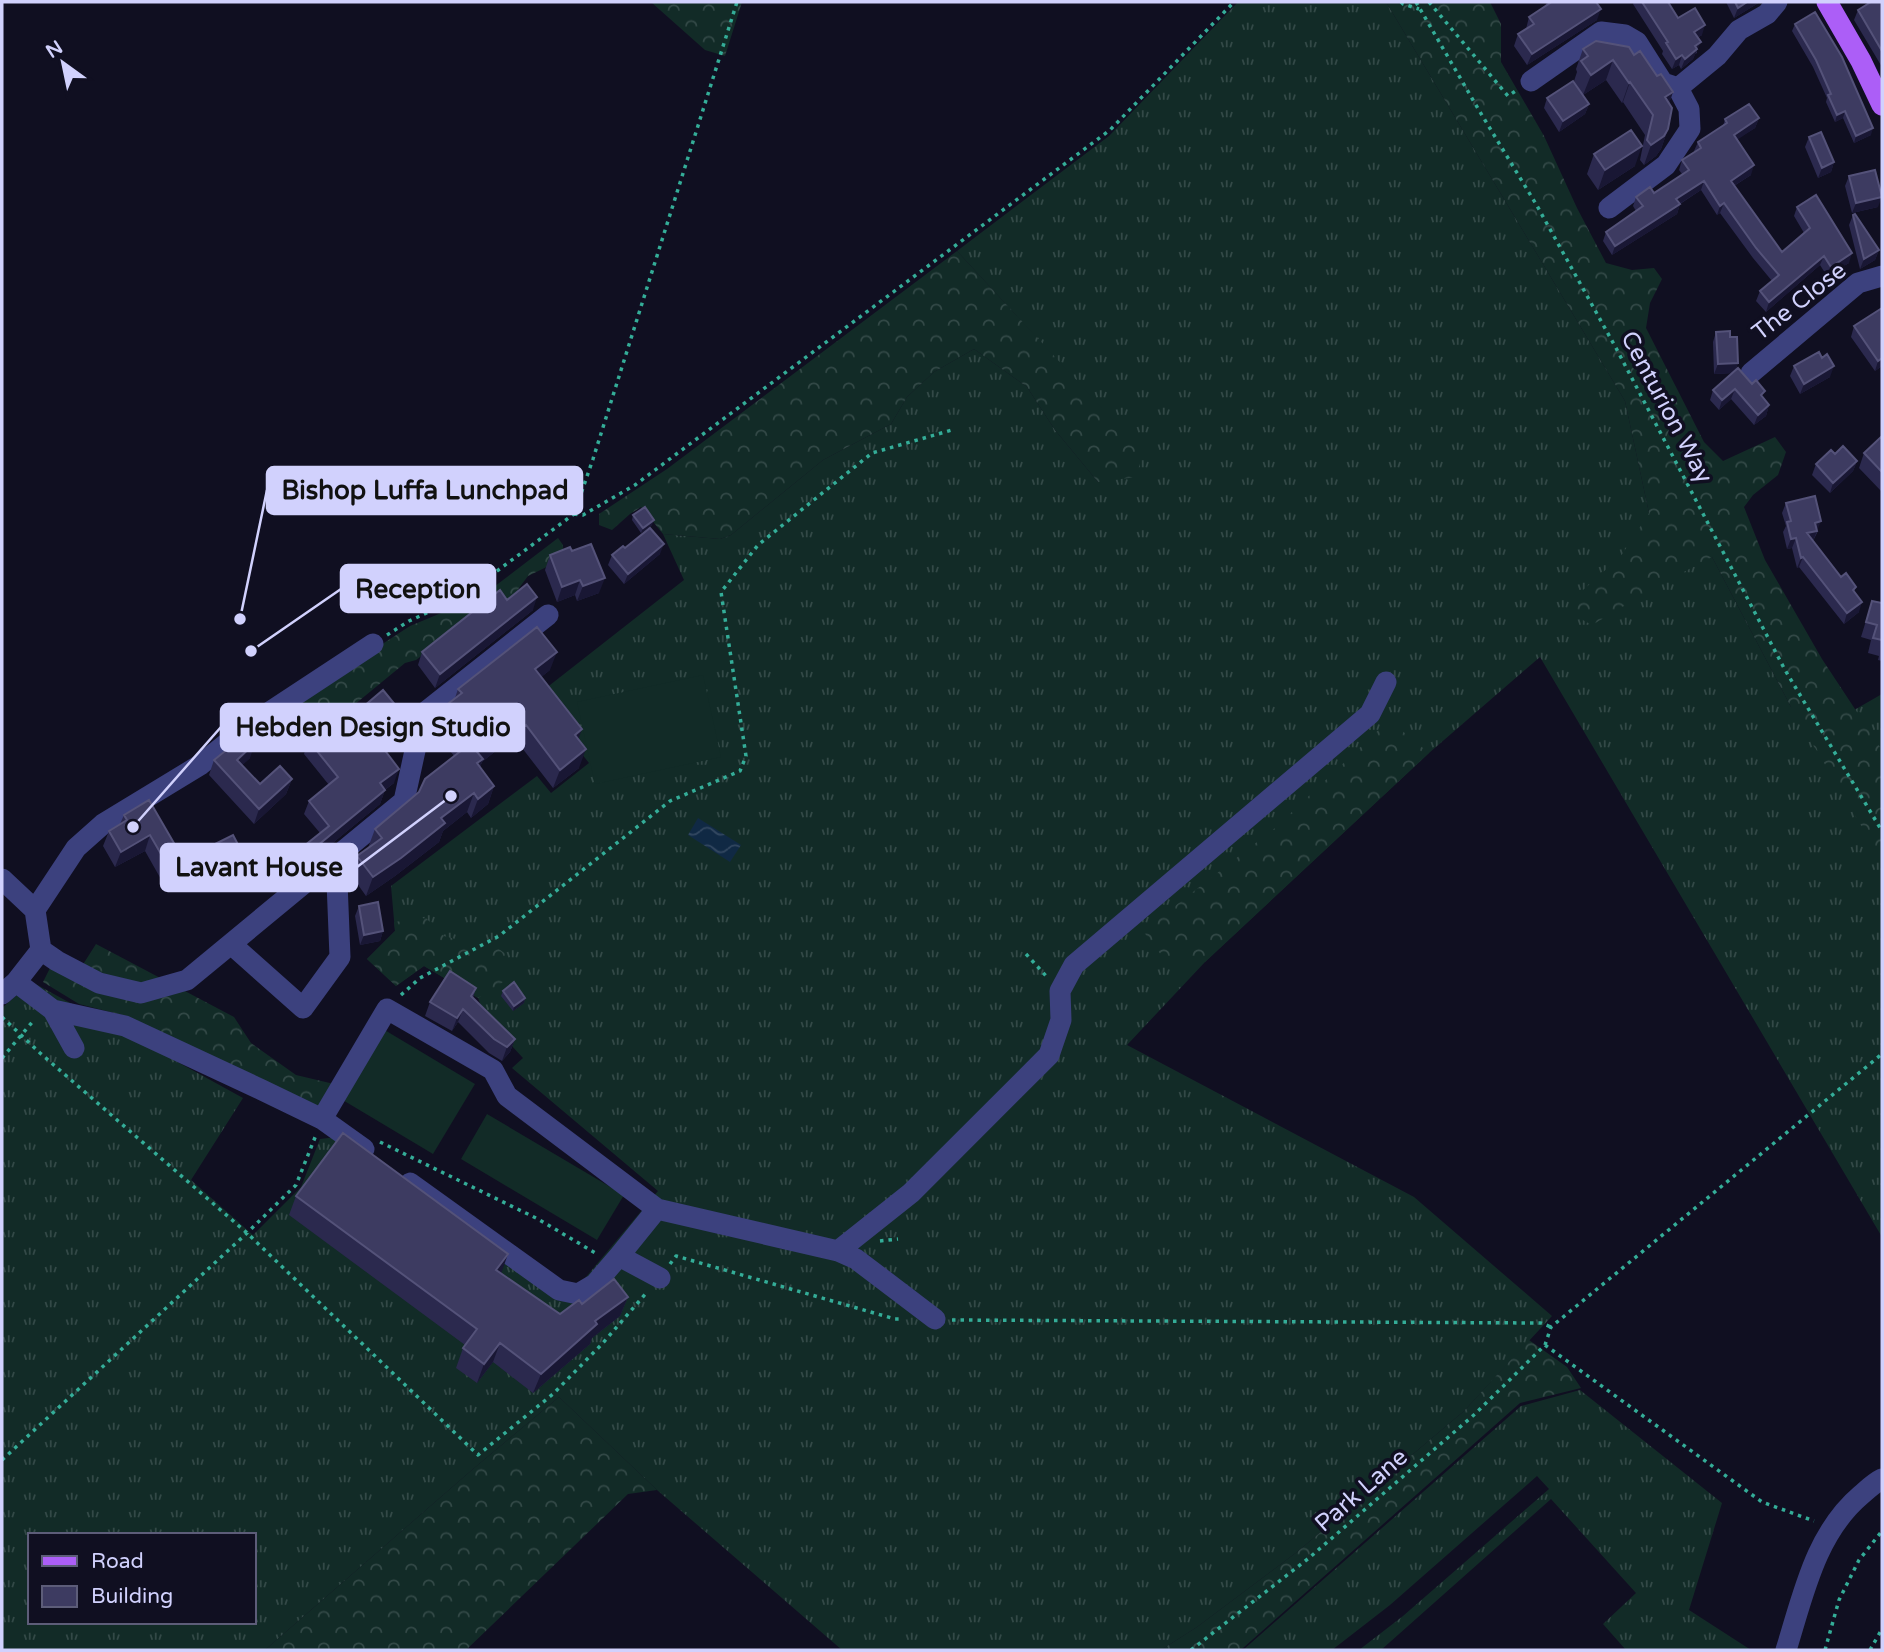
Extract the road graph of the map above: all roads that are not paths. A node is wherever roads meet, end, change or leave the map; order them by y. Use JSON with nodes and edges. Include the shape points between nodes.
{"nodes":[{"id":1,"x":1777,"y":2,"type":"edge"},
{"id":2,"x":1827,"y":2,"type":"edge"},
{"id":3,"x":1531,"y":81,"type":"road end"},
{"id":4,"x":1678,"y":88,"type":"junction"},
{"id":5,"x":1882,"y":105,"type":"edge"},
{"id":6,"x":1609,"y":208,"type":"dead end"},
{"id":7,"x":1882,"y":276,"type":"edge"},
{"id":8,"x":1751,"y":373,"type":"dead end"},
{"id":9,"x":548,"y":615,"type":"dead end"},
{"id":10,"x":373,"y":644,"type":"road end"},
{"id":11,"x":1386,"y":682,"type":"dead end"},
{"id":12,"x":336,"y":857,"type":"junction"},
{"id":13,"x":2,"y":880,"type":"edge"},
{"id":14,"x":35,"y":910,"type":"junction"},
{"id":15,"x":231,"y":944,"type":"junction"},
{"id":16,"x":41,"y":950,"type":"junction"},
{"id":17,"x":9,"y":988,"type":"edge"},
{"id":18,"x":50,"y":1008,"type":"junction"},
{"id":19,"x":75,"y":1048,"type":"dead end"},
{"id":20,"x":322,"y":1119,"type":"junction"},
{"id":21,"x":657,"y":1209,"type":"junction"},
{"id":22,"x":838,"y":1251,"type":"junction"},
{"id":23,"x":616,"y":1259,"type":"junction"},
{"id":24,"x":660,"y":1278,"type":"road end"},
{"id":25,"x":934,"y":1319,"type":"road end"},
{"id":26,"x":1882,"y":1479,"type":"edge"},
{"id":27,"x":1786,"y":1650,"type":"edge"}],
"edges":[{"from":1,"to":4,"type":"street","via":[[1767,14],[1739,30],[1717,57]]},
{"from":2,"to":5,"type":"main road"},
{"from":3,"to":4,"type":"street","via":[[1601,32],[1625,35],[1637,42],[1664,83]]},
{"from":4,"to":6,"type":"street","via":[[1689,109],[1690,129],[1667,166]]},
{"from":7,"to":8,"type":"street","name":"The Close","via":[[1858,283]]},
{"from":9,"to":12,"type":"street","via":[[423,714],[404,801]]},
{"from":10,"to":14,"type":"street","via":[[247,727],[200,765],[103,824],[76,848]]},
{"from":11,"to":22,"type":"street","via":[[1370,714],[1074,965],[1060,991],[1061,1020],[1049,1055],[911,1193]]},
{"from":12,"to":15,"type":"street"},
{"from":12,"to":15,"type":"street","via":[[340,957],[303,1008]]},
{"from":13,"to":14,"type":"street"},
{"from":14,"to":16,"type":"street"},
{"from":15,"to":16,"type":"street","via":[[187,980],[141,993],[99,983]]},
{"from":16,"to":17,"type":"street"},
{"from":17,"to":18,"type":"street"},
{"from":18,"to":19,"type":"street"},
{"from":18,"to":20,"type":"street","via":[[125,1026]]},
{"from":20,"to":21,"type":"street","via":[[387,1009],[493,1070],[507,1096]]},
{"from":20,"to":23,"type":"street","via":[[559,1290],[578,1294],[595,1284]]},
{"from":21,"to":22,"type":"street"},
{"from":21,"to":23,"type":"street"},
{"from":22,"to":25,"type":"street","via":[[856,1259]]},
{"from":23,"to":24,"type":"street"},
{"from":26,"to":27,"type":"street","via":[[1847,1507],[1815,1557]]}]}
